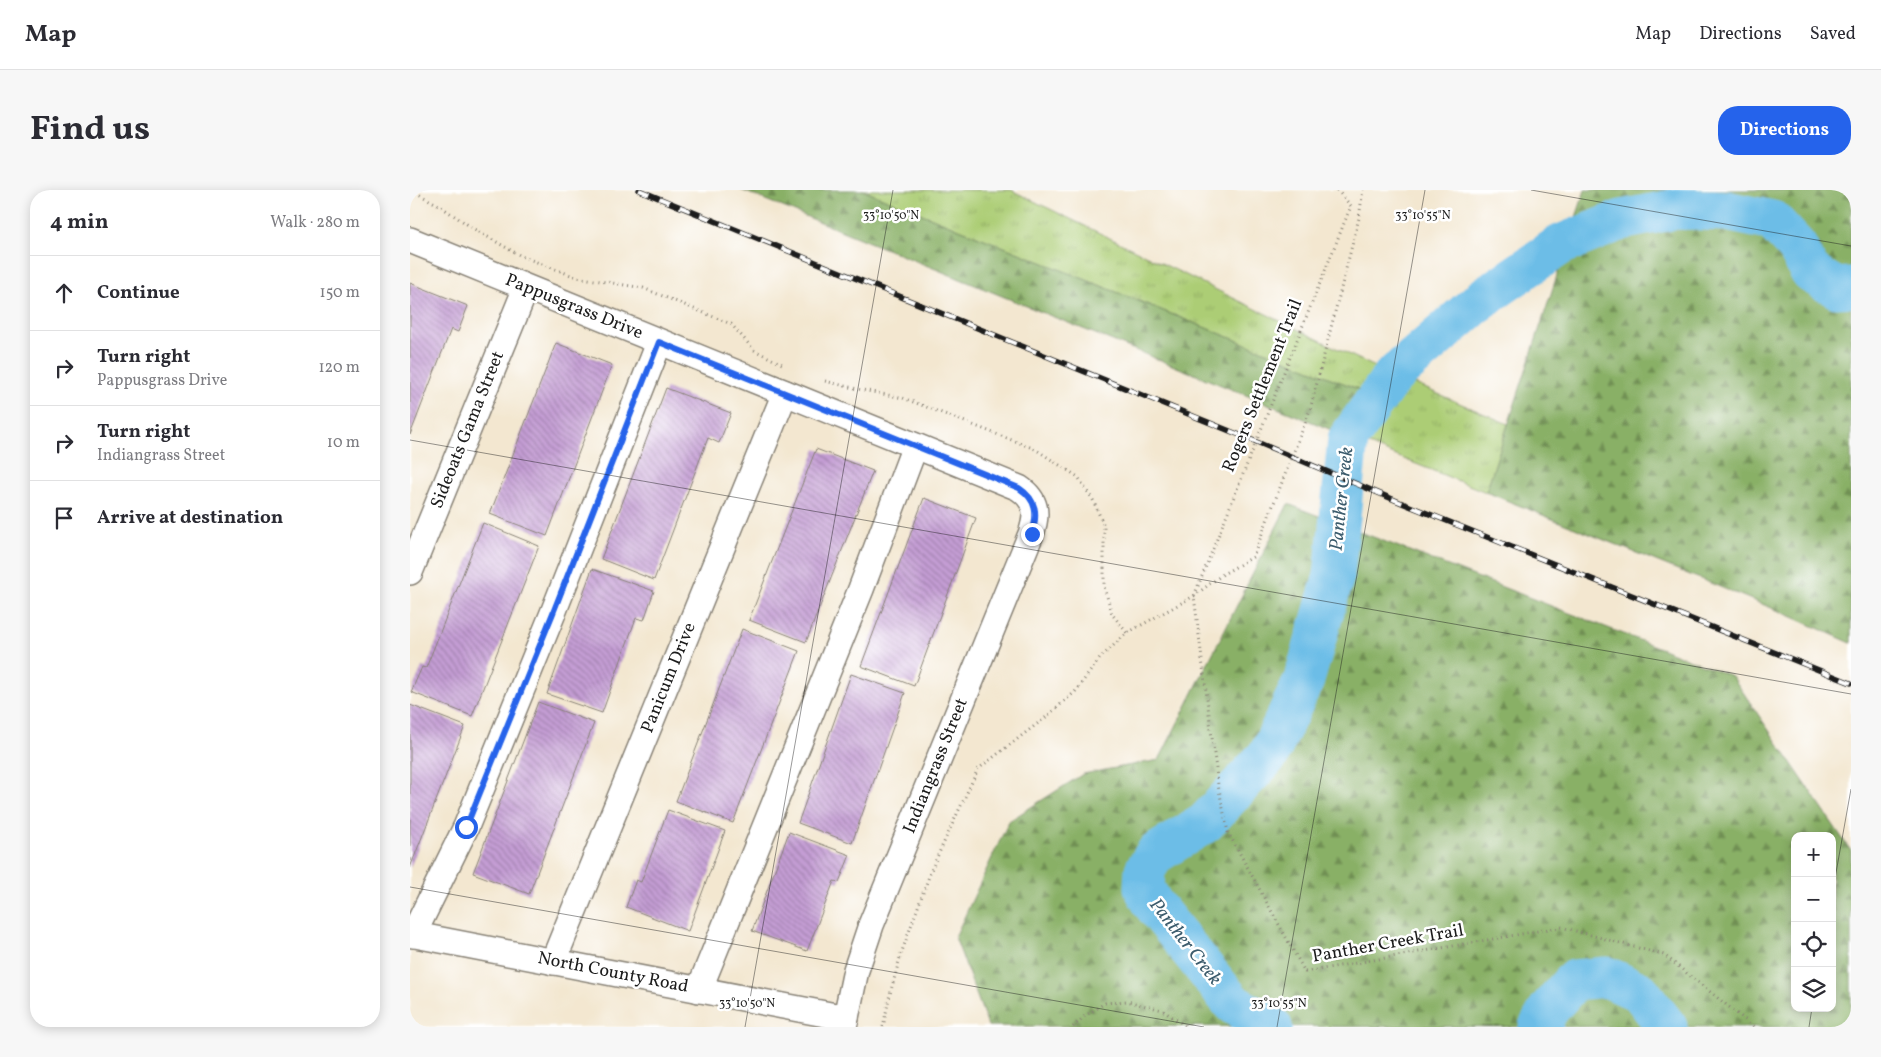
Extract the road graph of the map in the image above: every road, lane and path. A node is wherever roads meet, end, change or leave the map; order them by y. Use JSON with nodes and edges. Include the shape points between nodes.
{"nodes":[{"id":1,"x":1337,"y":190,"type":"edge"},
{"id":2,"x":1364,"y":190,"type":"edge"},
{"id":3,"x":410,"y":240,"type":"edge"},
{"id":4,"x":526,"y":288,"type":"junction"},
{"id":5,"x":659,"y":342,"type":"junction"},
{"id":6,"x":786,"y":393,"type":"junction"},
{"id":7,"x":915,"y":446,"type":"junction"},
{"id":8,"x":1036,"y":509,"type":"joint"},
{"id":9,"x":410,"y":572,"type":"edge"},
{"id":10,"x":1194,"y":596,"type":"junction"},
{"id":11,"x":412,"y":935,"type":"edge"},
{"id":12,"x":553,"y":962,"type":"junction"},
{"id":13,"x":699,"y":990,"type":"junction"},
{"id":14,"x":845,"y":1022,"type":"edge"},
{"id":15,"x":883,"y":1027,"type":"edge"},
{"id":16,"x":1073,"y":1027,"type":"edge"},
{"id":17,"x":1187,"y":1027,"type":"edge"},
{"id":18,"x":1754,"y":1027,"type":"edge"}],
"edges":[{"from":1,"to":10,"type":"path","name":"Rogers Settlement Trail","via":[[1350,206]]},
{"from":2,"to":10,"type":"path","via":[[1310,410],[1253,557]]},
{"from":3,"to":4,"type":"street","name":"Pappusgrass Drive"},
{"from":4,"to":5,"type":"street","name":"Pappusgrass Drive"},
{"from":4,"to":9,"type":"street","name":"Sideoats Gama Street"},
{"from":5,"to":6,"type":"street","name":"Pappusgrass Drive"},
{"from":5,"to":11,"type":"street","via":[[466,827]]},
{"from":6,"to":7,"type":"street","name":"Pappusgrass Drive"},
{"from":6,"to":12,"type":"street","name":"Panicum Drive"},
{"from":7,"to":8,"type":"street","name":"Pappusgrass Drive","via":[[1019,488],[1032,500]]},
{"from":7,"to":13,"type":"street"},
{"from":8,"to":14,"type":"street","name":"Indiangrass Street","via":[[1032,534],[871,925],[856,970]]},
{"from":10,"to":15,"type":"path","via":[[1127,633],[1101,657],[1075,692],[978,770],[932,868],[901,954]]},
{"from":10,"to":18,"type":"path","name":"Panther Creek Trail","via":[[1219,788],[1228,832],[1305,972],[1561,927],[1664,956]]},
{"from":11,"to":12,"type":"street","name":"North County Road"},
{"from":12,"to":13,"type":"street","name":"North County Road"},
{"from":13,"to":14,"type":"street","name":"North County Road"},
{"from":16,"to":17,"type":"path","via":[[1104,1003],[1127,1001],[1162,1010]]}]}
